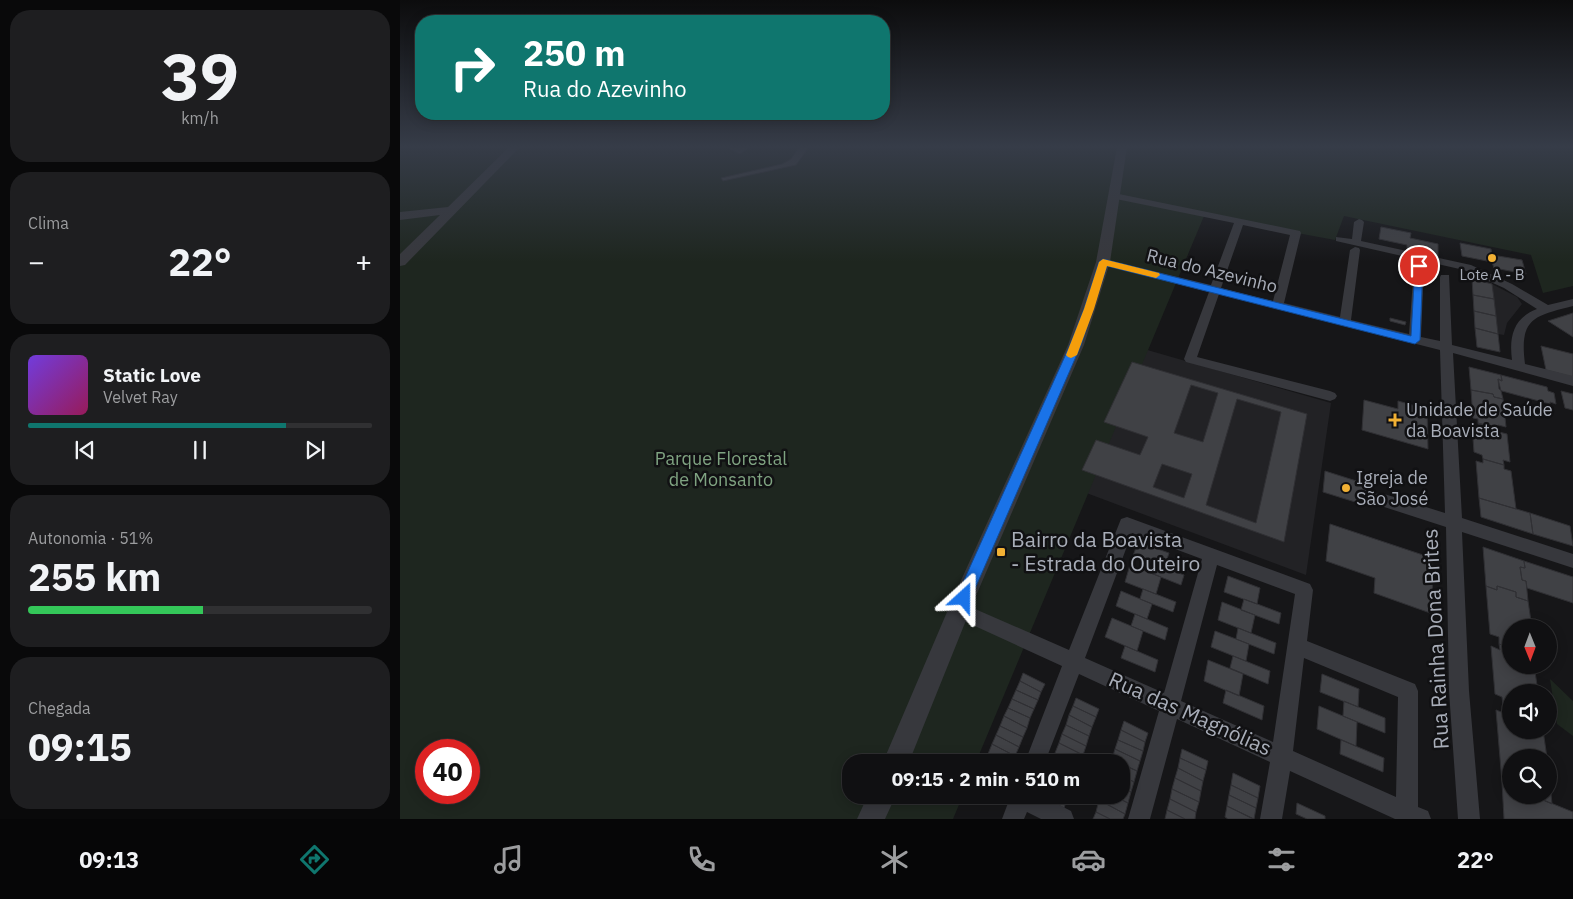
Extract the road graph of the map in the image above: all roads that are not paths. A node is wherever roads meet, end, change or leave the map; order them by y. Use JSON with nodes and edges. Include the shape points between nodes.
{"nodes":[{"id":1,"x":476,"y":185,"type":"edge"},
{"id":2,"x":1116,"y":185,"type":"edge"},
{"id":3,"x":1114,"y":196,"type":"junction"},
{"id":4,"x":451,"y":210,"type":"junction"},
{"id":5,"x":400,"y":216,"type":"edge"},
{"id":6,"x":1240,"y":221,"type":"junction"},
{"id":7,"x":1359,"y":222,"type":"dead end"},
{"id":8,"x":1340,"y":239,"type":"dead end"},
{"id":9,"x":1356,"y":246,"type":"junction"},
{"id":10,"x":400,"y":262,"type":"edge"},
{"id":11,"x":1103,"y":262,"type":"junction"},
{"id":12,"x":1419,"y":266,"type":"dead end"},
{"id":13,"x":1445,"y":278,"type":"dead end"},
{"id":14,"x":1216,"y":290,"type":"junction"},
{"id":15,"x":1573,"y":302,"type":"edge"},
{"id":16,"x":1278,"y":305,"type":"junction"},
{"id":17,"x":1547,"y":310,"type":"junction"},
{"id":18,"x":1345,"y":322,"type":"junction"},
{"id":19,"x":1415,"y":340,"type":"junction"},
{"id":20,"x":1446,"y":348,"type":"junction"},
{"id":21,"x":1519,"y":367,"type":"junction"},
{"id":22,"x":1573,"y":381,"type":"edge"},
{"id":23,"x":1330,"y":396,"type":"dead end"},
{"id":24,"x":1381,"y":499,"type":"dead end"},
{"id":25,"x":1454,"y":523,"type":"junction"},
{"id":26,"x":1211,"y":556,"type":"junction"},
{"id":27,"x":1573,"y":561,"type":"edge"},
{"id":28,"x":959,"y":610,"type":"junction"},
{"id":29,"x":1297,"y":646,"type":"junction"},
{"id":30,"x":1075,"y":661,"type":"junction"},
{"id":31,"x":1171,"y":705,"type":"junction"},
{"id":32,"x":899,"y":754,"type":"edge"},
{"id":33,"x":1038,"y":754,"type":"edge"},
{"id":34,"x":1282,"y":755,"type":"junction"},
{"id":35,"x":878,"y":804,"type":"edge"},
{"id":36,"x":1019,"y":804,"type":"edge"},
{"id":37,"x":1036,"y":804,"type":"edge"},
{"id":38,"x":1411,"y":817,"type":"edge"},
{"id":39,"x":871,"y":819,"type":"edge"},
{"id":40,"x":1013,"y":819,"type":"edge"},
{"id":41,"x":1062,"y":819,"type":"edge"},
{"id":42,"x":1139,"y":819,"type":"edge"},
{"id":43,"x":1271,"y":819,"type":"edge"},
{"id":44,"x":1469,"y":819,"type":"edge"}],
"edges":[{"from":1,"to":4,"type":"street"},
{"from":2,"to":3,"type":"street"},
{"from":3,"to":6,"type":"street"},
{"from":3,"to":11,"type":"street"},
{"from":4,"to":5,"type":"street"},
{"from":4,"to":10,"type":"street"},
{"from":6,"to":14,"type":"street"},
{"from":6,"to":16,"type":"street","via":[[1296,233]]},
{"from":7,"to":9,"type":"street"},
{"from":8,"to":9,"type":"street"},
{"from":9,"to":17,"type":"street","via":[[1467,268],[1508,286]]},
{"from":9,"to":18,"type":"street"},
{"from":11,"to":14,"type":"street","name":"Rua do Azevinho"},
{"from":11,"to":28,"type":"street","via":[[1076,345]]},
{"from":12,"to":19,"type":"street"},
{"from":13,"to":20,"type":"street","name":"Rua Rainha Dona Brites"},
{"from":14,"to":16,"type":"street","name":"Rua do Azevinho"},
{"from":14,"to":23,"type":"street","via":[[1190,359]]},
{"from":15,"to":17,"type":"street"},
{"from":16,"to":18,"type":"street","name":"Rua do Azevinho"},
{"from":17,"to":21,"type":"street","via":[[1534,313],[1519,328]]},
{"from":18,"to":19,"type":"street","name":"Rua do Azevinho"},
{"from":19,"to":20,"type":"street","name":"Rua do Azevinho"},
{"from":20,"to":21,"type":"street","name":"Rua do Azevinho"},
{"from":20,"to":25,"type":"street","name":"Rua Rainha Dona Brites"},
{"from":21,"to":22,"type":"street","name":"Rua do Azevinho"},
{"from":24,"to":25,"type":"street"},
{"from":25,"to":27,"type":"street"},
{"from":25,"to":44,"type":"street","name":"Rua Rainha Dona Brites","via":[[1459,691]]},
{"from":26,"to":29,"type":"street","via":[[1304,590]]},
{"from":26,"to":30,"type":"street","via":[[1127,524]]},
{"from":26,"to":31,"type":"street"},
{"from":28,"to":30,"type":"street","name":"Rua das Magnólias"},
{"from":28,"to":32,"type":"street"},
{"from":29,"to":34,"type":"street"},
{"from":29,"to":38,"type":"street","via":[[1408,691]]},
{"from":30,"to":31,"type":"street","name":"Rua das Magnólias"},
{"from":30,"to":33,"type":"street"},
{"from":31,"to":34,"type":"street","name":"Rua das Magnólias"},
{"from":31,"to":42,"type":"street"},
{"from":34,"to":38,"type":"street","name":"Rua das Magnólias"},
{"from":34,"to":43,"type":"street"},
{"from":35,"to":39,"type":"street"},
{"from":36,"to":40,"type":"street"},
{"from":37,"to":41,"type":"street"}]}
